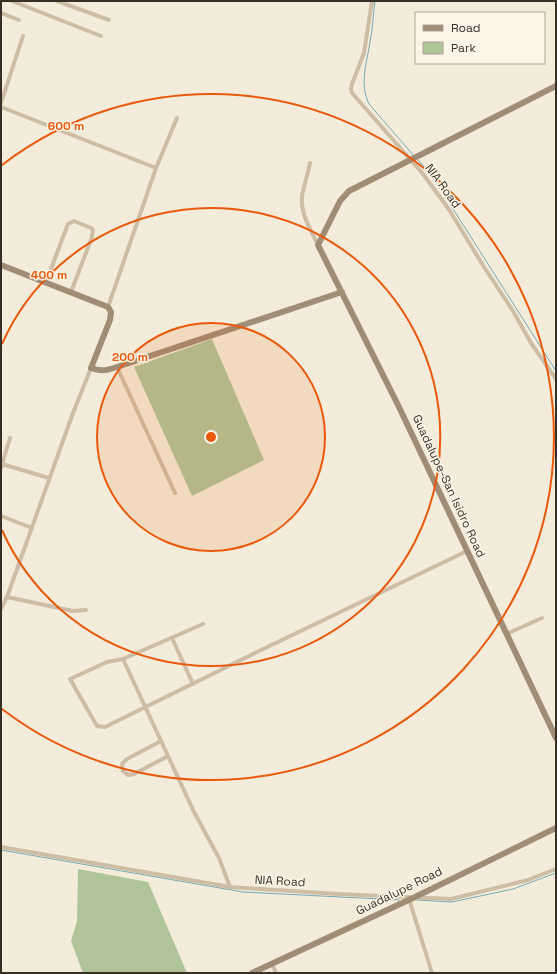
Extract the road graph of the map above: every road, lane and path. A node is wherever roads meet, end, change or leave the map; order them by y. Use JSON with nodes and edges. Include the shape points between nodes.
{"nodes":[{"id":1,"x":12,"y":1,"type":"edge"},
{"id":2,"x":57,"y":1,"type":"edge"},
{"id":3,"x":372,"y":1,"type":"edge"},
{"id":4,"x":1,"y":13,"type":"edge"},
{"id":5,"x":19,"y":20,"type":"dead end"},
{"id":6,"x":109,"y":20,"type":"dead end"},
{"id":7,"x":23,"y":36,"type":"dead end"},
{"id":8,"x":101,"y":36,"type":"dead end"},
{"id":9,"x":556,"y":86,"type":"edge"},
{"id":10,"x":1,"y":103,"type":"edge"},
{"id":11,"x":1,"y":107,"type":"edge"},
{"id":12,"x":177,"y":118,"type":"dead end"},
{"id":13,"x":410,"y":160,"type":"junction"},
{"id":14,"x":310,"y":163,"type":"dead end"},
{"id":15,"x":156,"y":168,"type":"junction"},
{"id":16,"x":318,"y":246,"type":"junction"},
{"id":17,"x":1,"y":265,"type":"edge"},
{"id":18,"x":46,"y":282,"type":"junction"},
{"id":19,"x":71,"y":292,"type":"junction"},
{"id":20,"x":342,"y":292,"type":"junction"},
{"id":21,"x":108,"y":308,"type":"junction"},
{"id":22,"x":91,"y":368,"type":"junction"},
{"id":23,"x":117,"y":368,"type":"junction"},
{"id":24,"x":556,"y":379,"type":"edge"},
{"id":25,"x":10,"y":438,"type":"dead end"},
{"id":26,"x":2,"y":462,"type":"edge"},
{"id":27,"x":49,"y":478,"type":"junction"},
{"id":28,"x":175,"y":494,"type":"dead end"},
{"id":29,"x":1,"y":516,"type":"edge"},
{"id":30,"x":32,"y":528,"type":"junction"},
{"id":31,"x":467,"y":551,"type":"junction"},
{"id":32,"x":7,"y":597,"type":"junction"},
{"id":33,"x":1,"y":609,"type":"edge"},
{"id":34,"x":86,"y":610,"type":"dead end"},
{"id":35,"x":542,"y":618,"type":"dead end"},
{"id":36,"x":203,"y":624,"type":"dead end"},
{"id":37,"x":506,"y":634,"type":"junction"},
{"id":38,"x":172,"y":638,"type":"junction"},
{"id":39,"x":123,"y":659,"type":"junction"},
{"id":40,"x":192,"y":684,"type":"junction"},
{"id":41,"x":146,"y":707,"type":"junction"},
{"id":42,"x":556,"y":738,"type":"edge"},
{"id":43,"x":161,"y":741,"type":"junction"},
{"id":44,"x":168,"y":756,"type":"junction"},
{"id":45,"x":556,"y":828,"type":"edge"},
{"id":46,"x":1,"y":847,"type":"edge"},
{"id":47,"x":556,"y":869,"type":"edge"},
{"id":48,"x":230,"y":887,"type":"junction"},
{"id":49,"x":411,"y":899,"type":"junction"},
{"id":50,"x":272,"y":964,"type":"junction"},
{"id":51,"x":252,"y":973,"type":"edge"},
{"id":52,"x":276,"y":973,"type":"edge"},
{"id":53,"x":432,"y":973,"type":"edge"}],
"edges":[{"from":1,"to":8,"type":"street"},
{"from":2,"to":6,"type":"street"},
{"from":3,"to":13,"type":"street","name":"NIA Road","via":[[364,53],[351,89]]},
{"from":4,"to":5,"type":"street"},
{"from":7,"to":10,"type":"street"},
{"from":9,"to":13,"type":"street"},
{"from":11,"to":15,"type":"street"},
{"from":12,"to":15,"type":"street"},
{"from":13,"to":16,"type":"street","via":[[346,193]]},
{"from":13,"to":24,"type":"street","name":"NIA Road","via":[[448,208]]},
{"from":14,"to":16,"type":"street","via":[[302,193],[302,208]]},
{"from":15,"to":21,"type":"street"},
{"from":16,"to":20,"type":"street","name":"Guadalupe-San Isidro Road"},
{"from":17,"to":18,"type":"street"},
{"from":18,"to":19,"type":"street"},
{"from":18,"to":19,"type":"street","via":[[68,224],[74,221],[91,228],[92,237]]},
{"from":19,"to":21,"type":"street"},
{"from":20,"to":23,"type":"street"},
{"from":20,"to":31,"type":"street","name":"Guadalupe-San Isidro Road"},
{"from":21,"to":22,"type":"street","via":[[111,312],[110,320]]},
{"from":22,"to":23,"type":"street","via":[[102,371]]},
{"from":22,"to":27,"type":"street"},
{"from":23,"to":28,"type":"street"},
{"from":25,"to":26,"type":"street"},
{"from":26,"to":27,"type":"street"},
{"from":27,"to":30,"type":"street"},
{"from":29,"to":30,"type":"street"},
{"from":30,"to":32,"type":"street"},
{"from":31,"to":37,"type":"street","name":"Guadalupe-San Isidro Road"},
{"from":31,"to":40,"type":"street"},
{"from":32,"to":33,"type":"street"},
{"from":32,"to":34,"type":"street","via":[[73,611]]},
{"from":35,"to":37,"type":"street"},
{"from":36,"to":38,"type":"street"},
{"from":37,"to":42,"type":"street","name":"Guadalupe-San Isidro Road"},
{"from":38,"to":39,"type":"street"},
{"from":38,"to":40,"type":"street"},
{"from":39,"to":41,"type":"street"},
{"from":39,"to":41,"type":"street","via":[[107,662],[70,679],[95,724],[100,727]]},
{"from":40,"to":41,"type":"street"},
{"from":41,"to":43,"type":"street"},
{"from":43,"to":44,"type":"street"},
{"from":43,"to":44,"type":"street","via":[[124,762],[123,771],[128,775],[134,774]]},
{"from":44,"to":48,"type":"street","via":[[219,858]]},
{"from":45,"to":49,"type":"street","name":"Guadalupe Road"},
{"from":46,"to":48,"type":"street","name":"NIA Road"},
{"from":47,"to":49,"type":"street","name":"NIA Road","via":[[528,880],[458,898]]},
{"from":48,"to":49,"type":"street","name":"NIA Road"},
{"from":49,"to":50,"type":"street","name":"Guadalupe Road"},
{"from":49,"to":53,"type":"street"},
{"from":50,"to":51,"type":"street","name":"Guadalupe Road"},
{"from":50,"to":52,"type":"street"}]}
